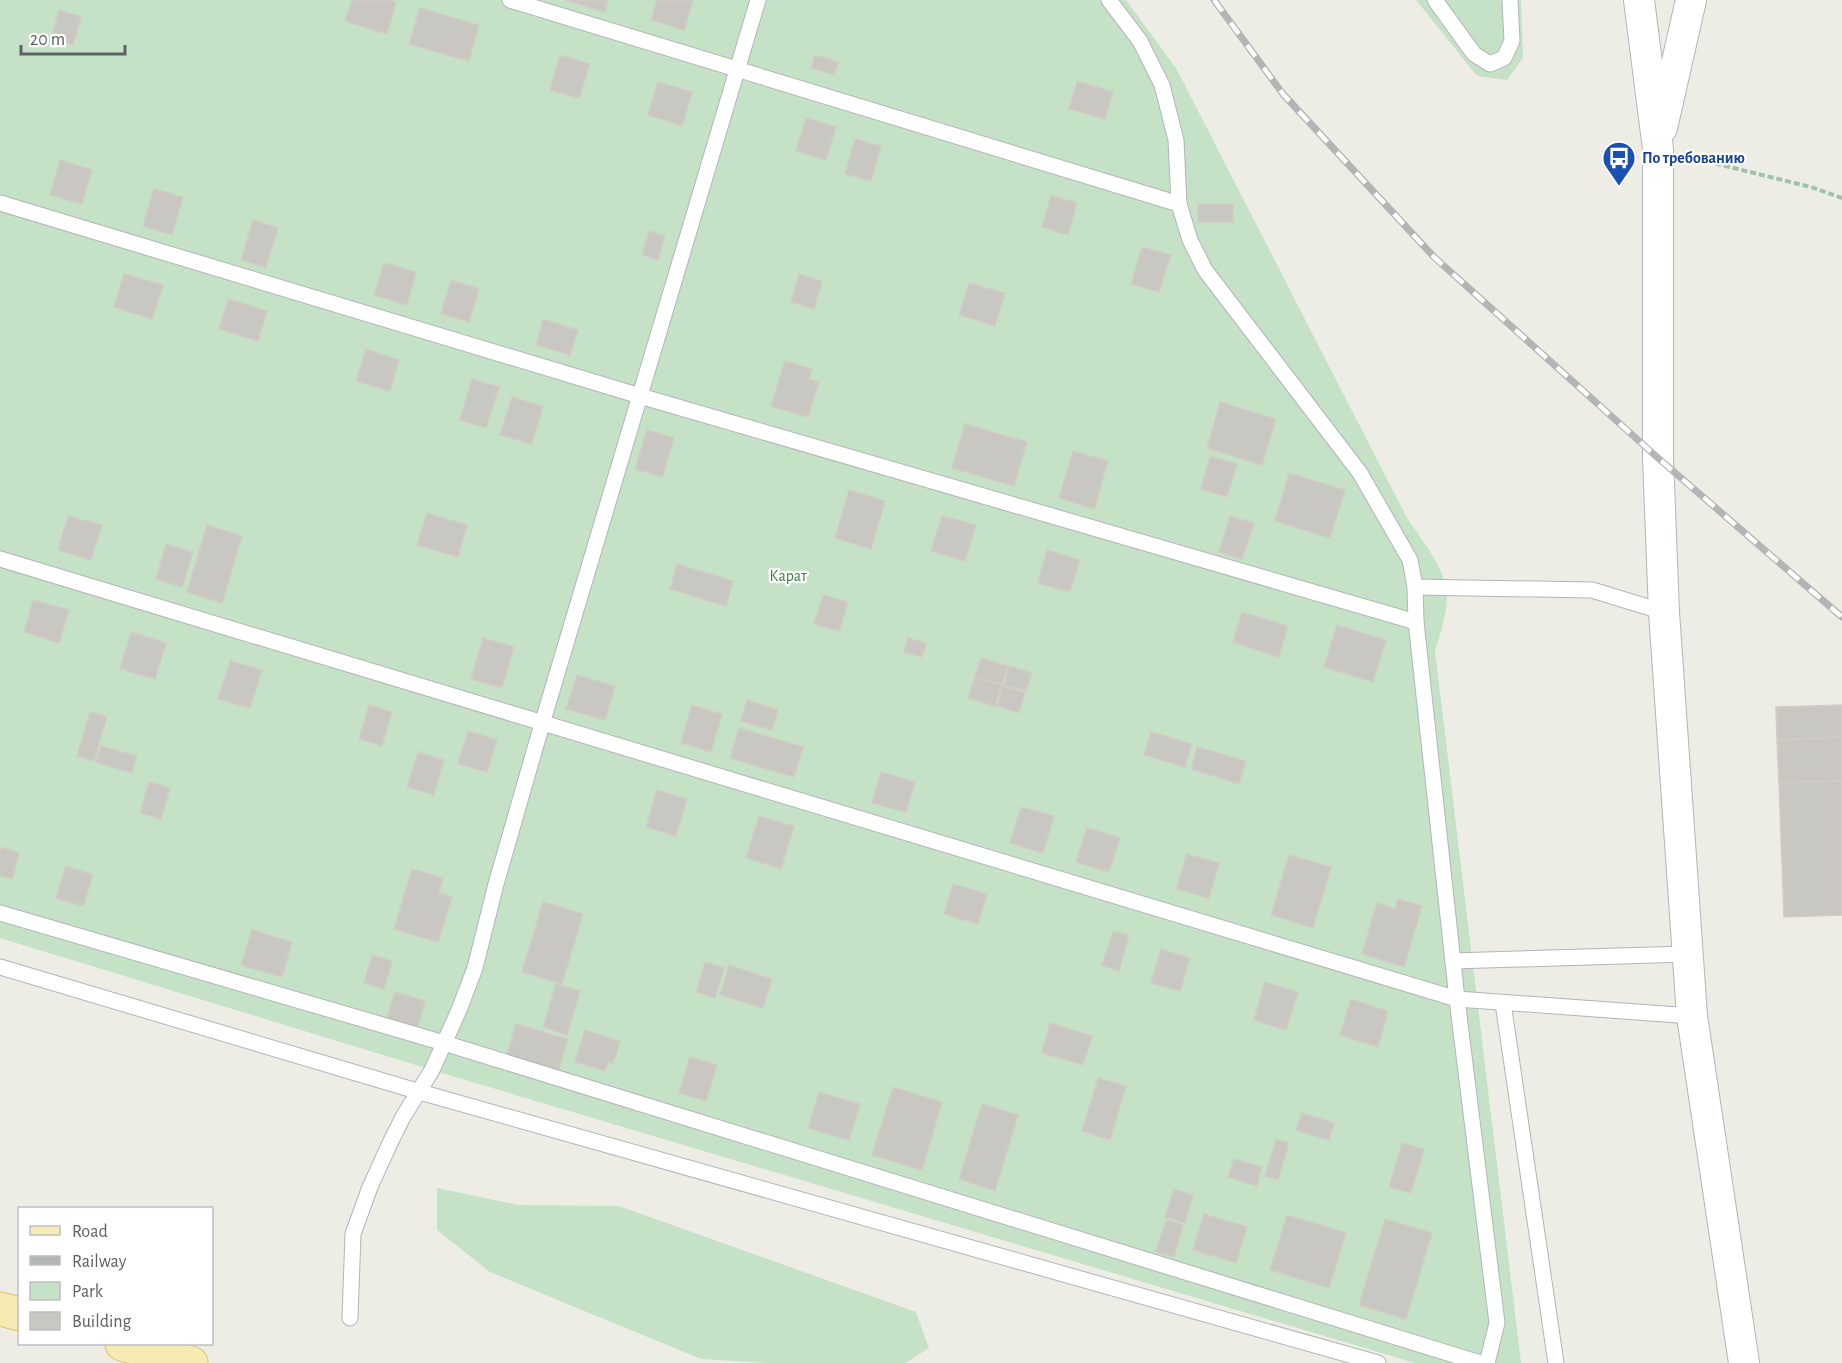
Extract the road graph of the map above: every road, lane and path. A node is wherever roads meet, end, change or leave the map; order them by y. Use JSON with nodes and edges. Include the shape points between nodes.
{"nodes":[{"id":1,"x":510,"y":0,"type":"edge"},
{"id":2,"x":758,"y":0,"type":"edge"},
{"id":3,"x":1109,"y":0,"type":"edge"},
{"id":4,"x":1435,"y":0,"type":"edge"},
{"id":5,"x":1510,"y":0,"type":"edge"},
{"id":6,"x":1639,"y":0,"type":"edge"},
{"id":7,"x":1691,"y":0,"type":"edge"},
{"id":8,"x":738,"y":69,"type":"junction"},
{"id":9,"x":1658,"y":149,"type":"junction"},
{"id":10,"x":1842,"y":198,"type":"edge"},
{"id":11,"x":0,"y":204,"type":"edge"},
{"id":12,"x":1179,"y":204,"type":"junction"},
{"id":13,"x":640,"y":396,"type":"junction"},
{"id":14,"x":0,"y":559,"type":"edge"},
{"id":15,"x":1415,"y":587,"type":"junction"},
{"id":16,"x":1664,"y":612,"type":"junction"},
{"id":17,"x":1416,"y":622,"type":"junction"},
{"id":18,"x":542,"y":724,"type":"junction"},
{"id":19,"x":0,"y":913,"type":"edge"},
{"id":20,"x":1687,"y":954,"type":"junction"},
{"id":21,"x":1453,"y":962,"type":"junction"},
{"id":22,"x":0,"y":967,"type":"edge"},
{"id":23,"x":1457,"y":999,"type":"junction"},
{"id":24,"x":1503,"y":1003,"type":"junction"},
{"id":25,"x":1692,"y":1016,"type":"junction"},
{"id":26,"x":444,"y":1043,"type":"junction"},
{"id":27,"x":420,"y":1092,"type":"junction"},
{"id":28,"x":0,"y":1309,"type":"edge"},
{"id":29,"x":18,"y":1314,"type":"edge"},
{"id":30,"x":350,"y":1318,"type":"dead end"},
{"id":31,"x":126,"y":1345,"type":"edge"},
{"id":32,"x":191,"y":1363,"type":"edge"},
{"id":33,"x":1378,"y":1363,"type":"edge"},
{"id":34,"x":1480,"y":1363,"type":"edge"},
{"id":35,"x":1487,"y":1363,"type":"edge"},
{"id":36,"x":1556,"y":1363,"type":"edge"},
{"id":37,"x":1744,"y":1363,"type":"edge"}],
"edges":[{"from":1,"to":8,"type":"lane"},
{"from":2,"to":8,"type":"lane"},
{"from":3,"to":12,"type":"lane","via":[[1140,41],[1162,85],[1176,140]]},
{"from":4,"to":5,"type":"lane","via":[[1474,54],[1490,64],[1504,58],[1512,41]]},
{"from":6,"to":9,"type":"street"},
{"from":7,"to":9,"type":"street"},
{"from":8,"to":12,"type":"lane"},
{"from":8,"to":13,"type":"lane"},
{"from":9,"to":10,"type":"path"},
{"from":9,"to":16,"type":"street","via":[[1658,458]]},
{"from":11,"to":13,"type":"lane"},
{"from":12,"to":15,"type":"lane","via":[[1205,270],[1360,472],[1410,560]]},
{"from":13,"to":17,"type":"lane"},
{"from":13,"to":18,"type":"lane"},
{"from":14,"to":18,"type":"lane"},
{"from":15,"to":16,"type":"lane","via":[[1592,590]]},
{"from":15,"to":17,"type":"lane"},
{"from":16,"to":20,"type":"street"},
{"from":17,"to":21,"type":"lane"},
{"from":18,"to":23,"type":"lane"},
{"from":18,"to":26,"type":"lane","via":[[475,968]]},
{"from":19,"to":26,"type":"lane"},
{"from":20,"to":21,"type":"lane"},
{"from":20,"to":25,"type":"street"},
{"from":21,"to":23,"type":"lane"},
{"from":22,"to":27,"type":"lane"},
{"from":23,"to":24,"type":"lane"},
{"from":23,"to":35,"type":"lane","via":[[1497,1323]]},
{"from":24,"to":25,"type":"lane"},
{"from":24,"to":36,"type":"lane"},
{"from":25,"to":37,"type":"street"},
{"from":26,"to":27,"type":"lane"},
{"from":26,"to":34,"type":"lane"},
{"from":27,"to":30,"type":"lane","via":[[390,1143],[353,1234]]},
{"from":27,"to":33,"type":"lane"},
{"from":28,"to":29,"type":"main road"},
{"from":31,"to":32,"type":"main road"}]}
